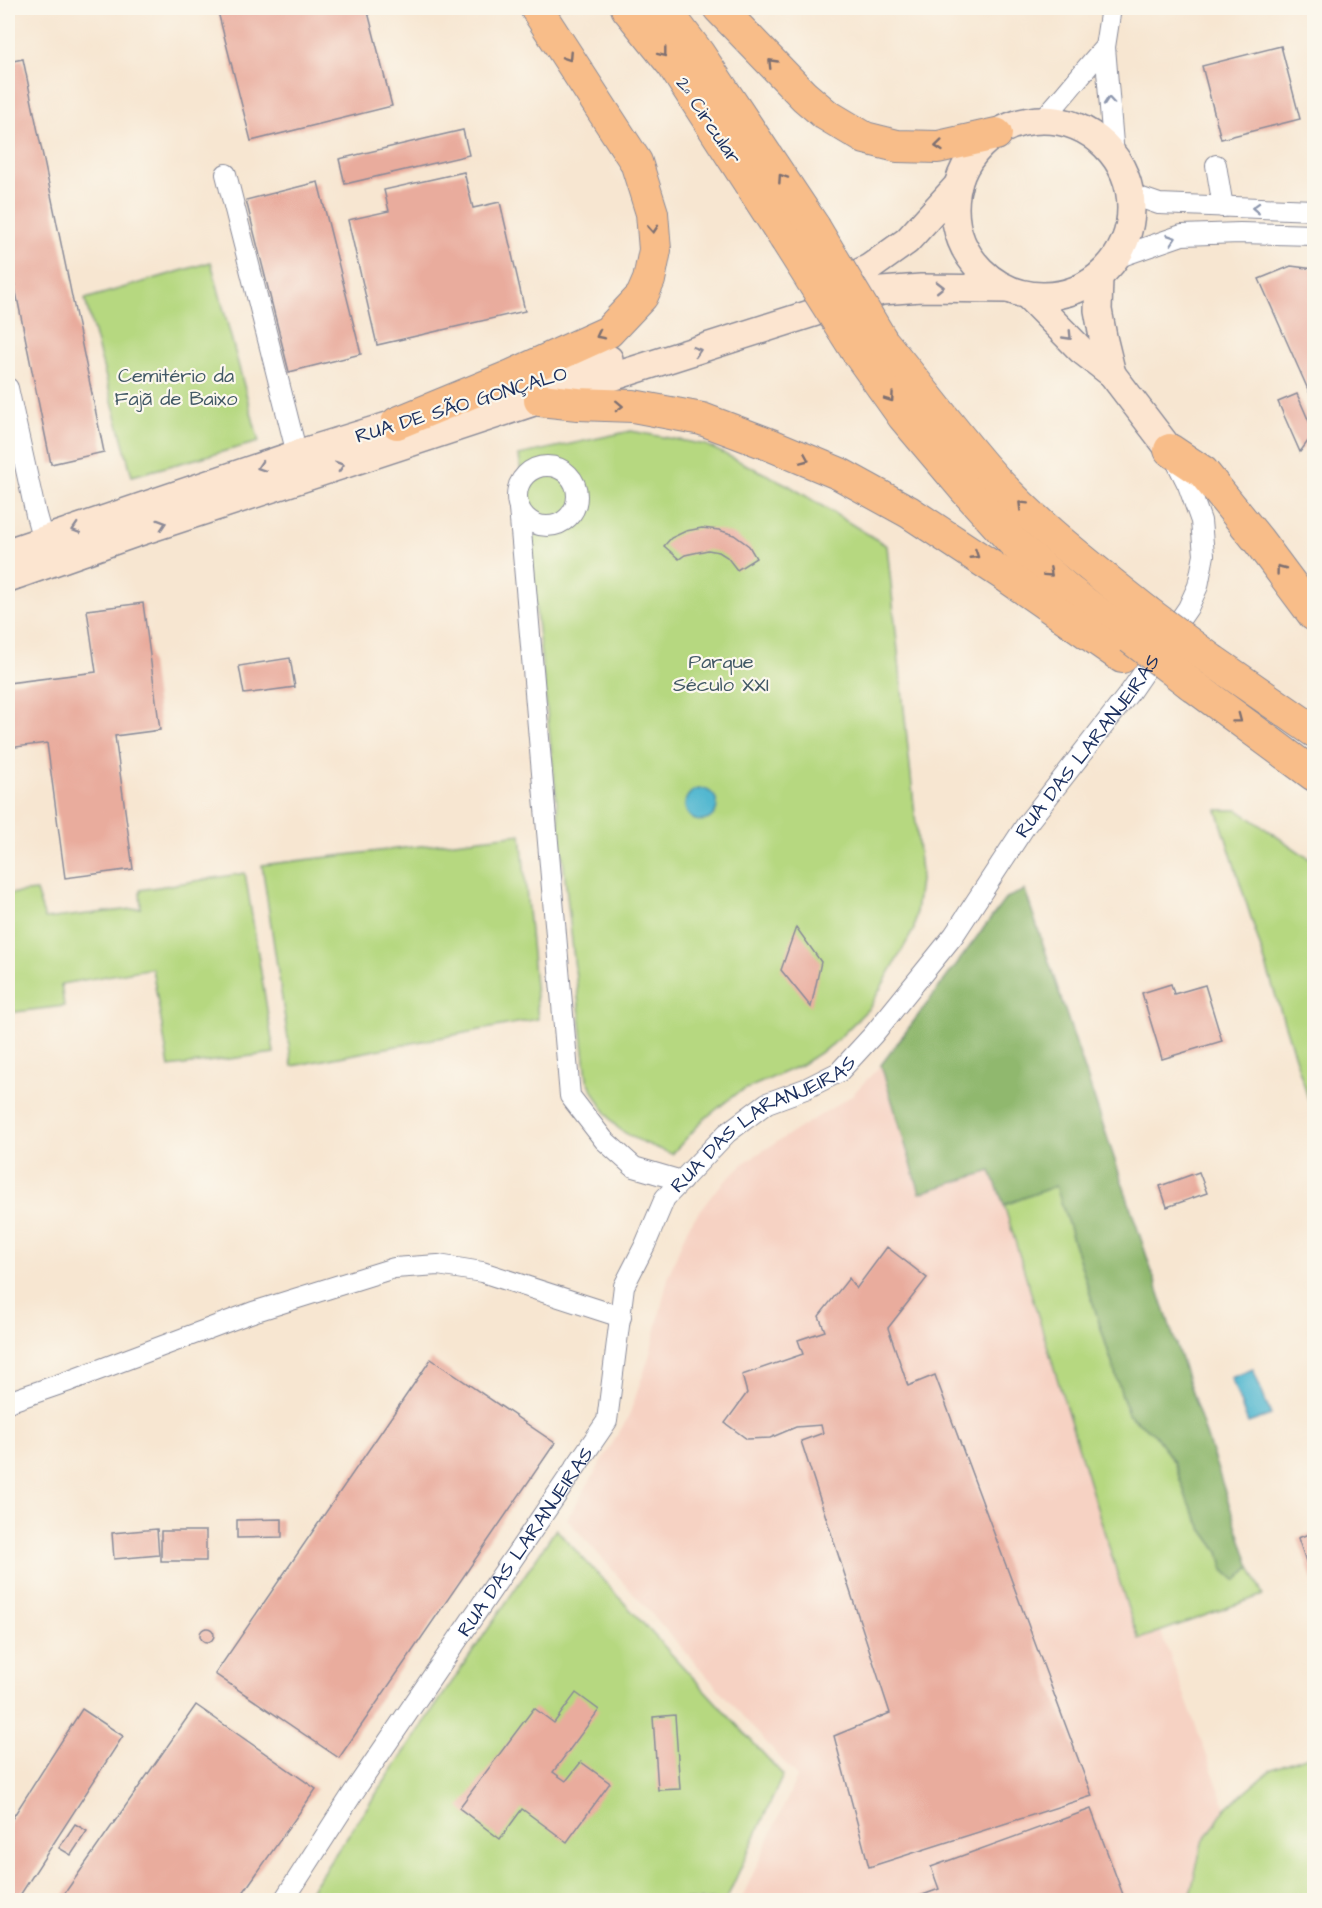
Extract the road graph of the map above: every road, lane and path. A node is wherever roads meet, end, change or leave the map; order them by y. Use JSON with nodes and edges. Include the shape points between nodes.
{"nodes":[{"id":1,"x":536,"y":8,"type":"edge"},
{"id":2,"x":627,"y":8,"type":"edge"},
{"id":3,"x":664,"y":8,"type":"edge"},
{"id":4,"x":719,"y":8,"type":"edge"},
{"id":5,"x":1112,"y":8,"type":"edge"},
{"id":6,"x":1105,"y":47,"type":"junction"},
{"id":7,"x":1042,"y":120,"type":"junction"},
{"id":8,"x":996,"y":134,"type":"junction"},
{"id":9,"x":1114,"y":156,"type":"junction"},
{"id":10,"x":1216,"y":165,"type":"dead end"},
{"id":11,"x":226,"y":174,"type":"dead end"},
{"id":12,"x":958,"y":185,"type":"junction"},
{"id":13,"x":1130,"y":194,"type":"junction"},
{"id":14,"x":1223,"y":207,"type":"junction"},
{"id":15,"x":1314,"y":210,"type":"edge"},
{"id":16,"x":800,"y":232,"type":"junction"},
{"id":17,"x":1314,"y":235,"type":"edge"},
{"id":18,"x":1108,"y":268,"type":"junction"},
{"id":19,"x":1016,"y":292,"type":"junction"},
{"id":20,"x":869,"y":345,"type":"junction"},
{"id":21,"x":1112,"y":374,"type":"junction"},
{"id":22,"x":8,"y":388,"type":"edge"},
{"id":23,"x":540,"y":400,"type":"junction"},
{"id":24,"x":397,"y":423,"type":"junction"},
{"id":25,"x":1170,"y":450,"type":"junction"},
{"id":26,"x":297,"y":454,"type":"junction"},
{"id":27,"x":519,"y":508,"type":"junction"},
{"id":28,"x":548,"y":527,"type":"junction"},
{"id":29,"x":43,"y":540,"type":"junction"},
{"id":30,"x":8,"y":552,"type":"edge"},
{"id":31,"x":525,"y":563,"type":"junction"},
{"id":32,"x":8,"y":578,"type":"edge"},
{"id":33,"x":1314,"y":615,"type":"edge"},
{"id":34,"x":1126,"y":648,"type":"junction"},
{"id":35,"x":1314,"y":731,"type":"edge"},
{"id":36,"x":1314,"y":775,"type":"edge"},
{"id":37,"x":682,"y":1181,"type":"junction"},
{"id":38,"x":621,"y":1317,"type":"junction"},
{"id":39,"x":8,"y":1402,"type":"edge"},
{"id":40,"x":284,"y":1900,"type":"edge"}],
"edges":[{"from":1,"to":24,"type":"highway","one_way":true,"via":[[636,162],[652,213],[655,250],[648,280],[642,296],[608,332]]},
{"from":2,"to":16,"type":"highway","name":"2ª Circular","one_way":true},
{"from":16,"to":3,"type":"highway","name":"2ª Circular","one_way":true,"via":[[698,53]]},
{"from":8,"to":4,"type":"highway","one_way":true,"via":[[938,147],[897,146],[865,138],[804,96]]},
{"from":5,"to":6,"type":"street"},
{"from":6,"to":7,"type":"street"},
{"from":9,"to":6,"type":"street","one_way":true},
{"from":7,"to":8,"type":"main road","via":[[1018,124]]},
{"from":7,"to":9,"type":"main road","via":[[1082,129]]},
{"from":8,"to":12,"type":"main road","via":[[966,165]]},
{"from":9,"to":13,"type":"main road"},
{"from":10,"to":14,"type":"street"},
{"from":11,"to":26,"type":"street"},
{"from":12,"to":19,"type":"main road","via":[[958,234],[969,256],[985,275]]},
{"from":12,"to":24,"type":"main road","name":"RUA DE SÃO GONÇALO","via":[[907,241],[869,268],[827,288]]},
{"from":13,"to":14,"type":"street","via":[[1160,204]]},
{"from":13,"to":18,"type":"main road","via":[[1126,238]]},
{"from":15,"to":14,"type":"street","one_way":true},
{"from":16,"to":20,"type":"highway","bridge":true},
{"from":18,"to":17,"type":"street","one_way":true,"via":[[1182,235]]},
{"from":18,"to":19,"type":"main road","via":[[1077,290],[1052,296]]},
{"from":18,"to":21,"type":"main road","name":"RUA DAS LARANJEIRAS","via":[[1098,310]]},
{"from":19,"to":21,"type":"main road","name":"RUA DAS LARANJEIRAS","one_way":true},
{"from":23,"to":19,"type":"main road","name":"RUA DE SÃO GONÇALO","one_way":true,"via":[[882,291],[921,288]]},
{"from":20,"to":34,"type":"highway","one_way":true,"via":[[903,416],[963,487],[1012,541]]},
{"from":35,"to":20,"type":"highway","one_way":true,"bridge":true,"via":[[1213,661],[1072,552],[983,466]]},
{"from":21,"to":25,"type":"main road","name":"RUA DAS LARANJEIRAS"},
{"from":22,"to":29,"type":"street"},
{"from":32,"to":23,"type":"main road","name":"RUA DE SÃO GONÇALO","one_way":true},
{"from":23,"to":34,"type":"highway","one_way":true,"via":[[633,406],[702,419],[840,474],[909,512]]},
{"from":24,"to":26,"type":"main road","name":"RUA DE SÃO GONÇALO"},
{"from":33,"to":25,"type":"highway","one_way":true,"via":[[1203,472]]},
{"from":25,"to":37,"type":"street","name":"RUA DAS LARANJEIRAS","via":[[1201,521],[1204,555],[1198,586],[1188,608],[1130,692],[1026,825],[954,936],[873,1035],[839,1072],[767,1103],[749,1116],[727,1133]]},
{"from":26,"to":29,"type":"main road","name":"RUA DE SÃO GONÇALO","one_way":true},
{"from":27,"to":28,"type":"street","via":[[533,524]]},
{"from":27,"to":28,"type":"street","via":[[518,485],[528,472],[548,466],[565,472],[576,485],[577,505],[570,516]]},
{"from":27,"to":31,"type":"street"},
{"from":28,"to":31,"type":"street"},
{"from":29,"to":30,"type":"main road","name":"RUA DE SÃO GONÇALO"},
{"from":31,"to":37,"type":"street","via":[[570,1096],[604,1140],[634,1167]]},
{"from":34,"to":36,"type":"highway","one_way":true,"bridge":true,"via":[[1191,684]]},
{"from":37,"to":38,"type":"street","name":"RUA DAS LARANJEIRAS","via":[[665,1198],[624,1286]]},
{"from":38,"to":39,"type":"street","via":[[482,1272],[438,1265],[393,1268],[253,1312]]},
{"from":38,"to":40,"type":"street","name":"RUA DAS LARANJEIRAS","via":[[607,1421],[353,1792]]}]}
